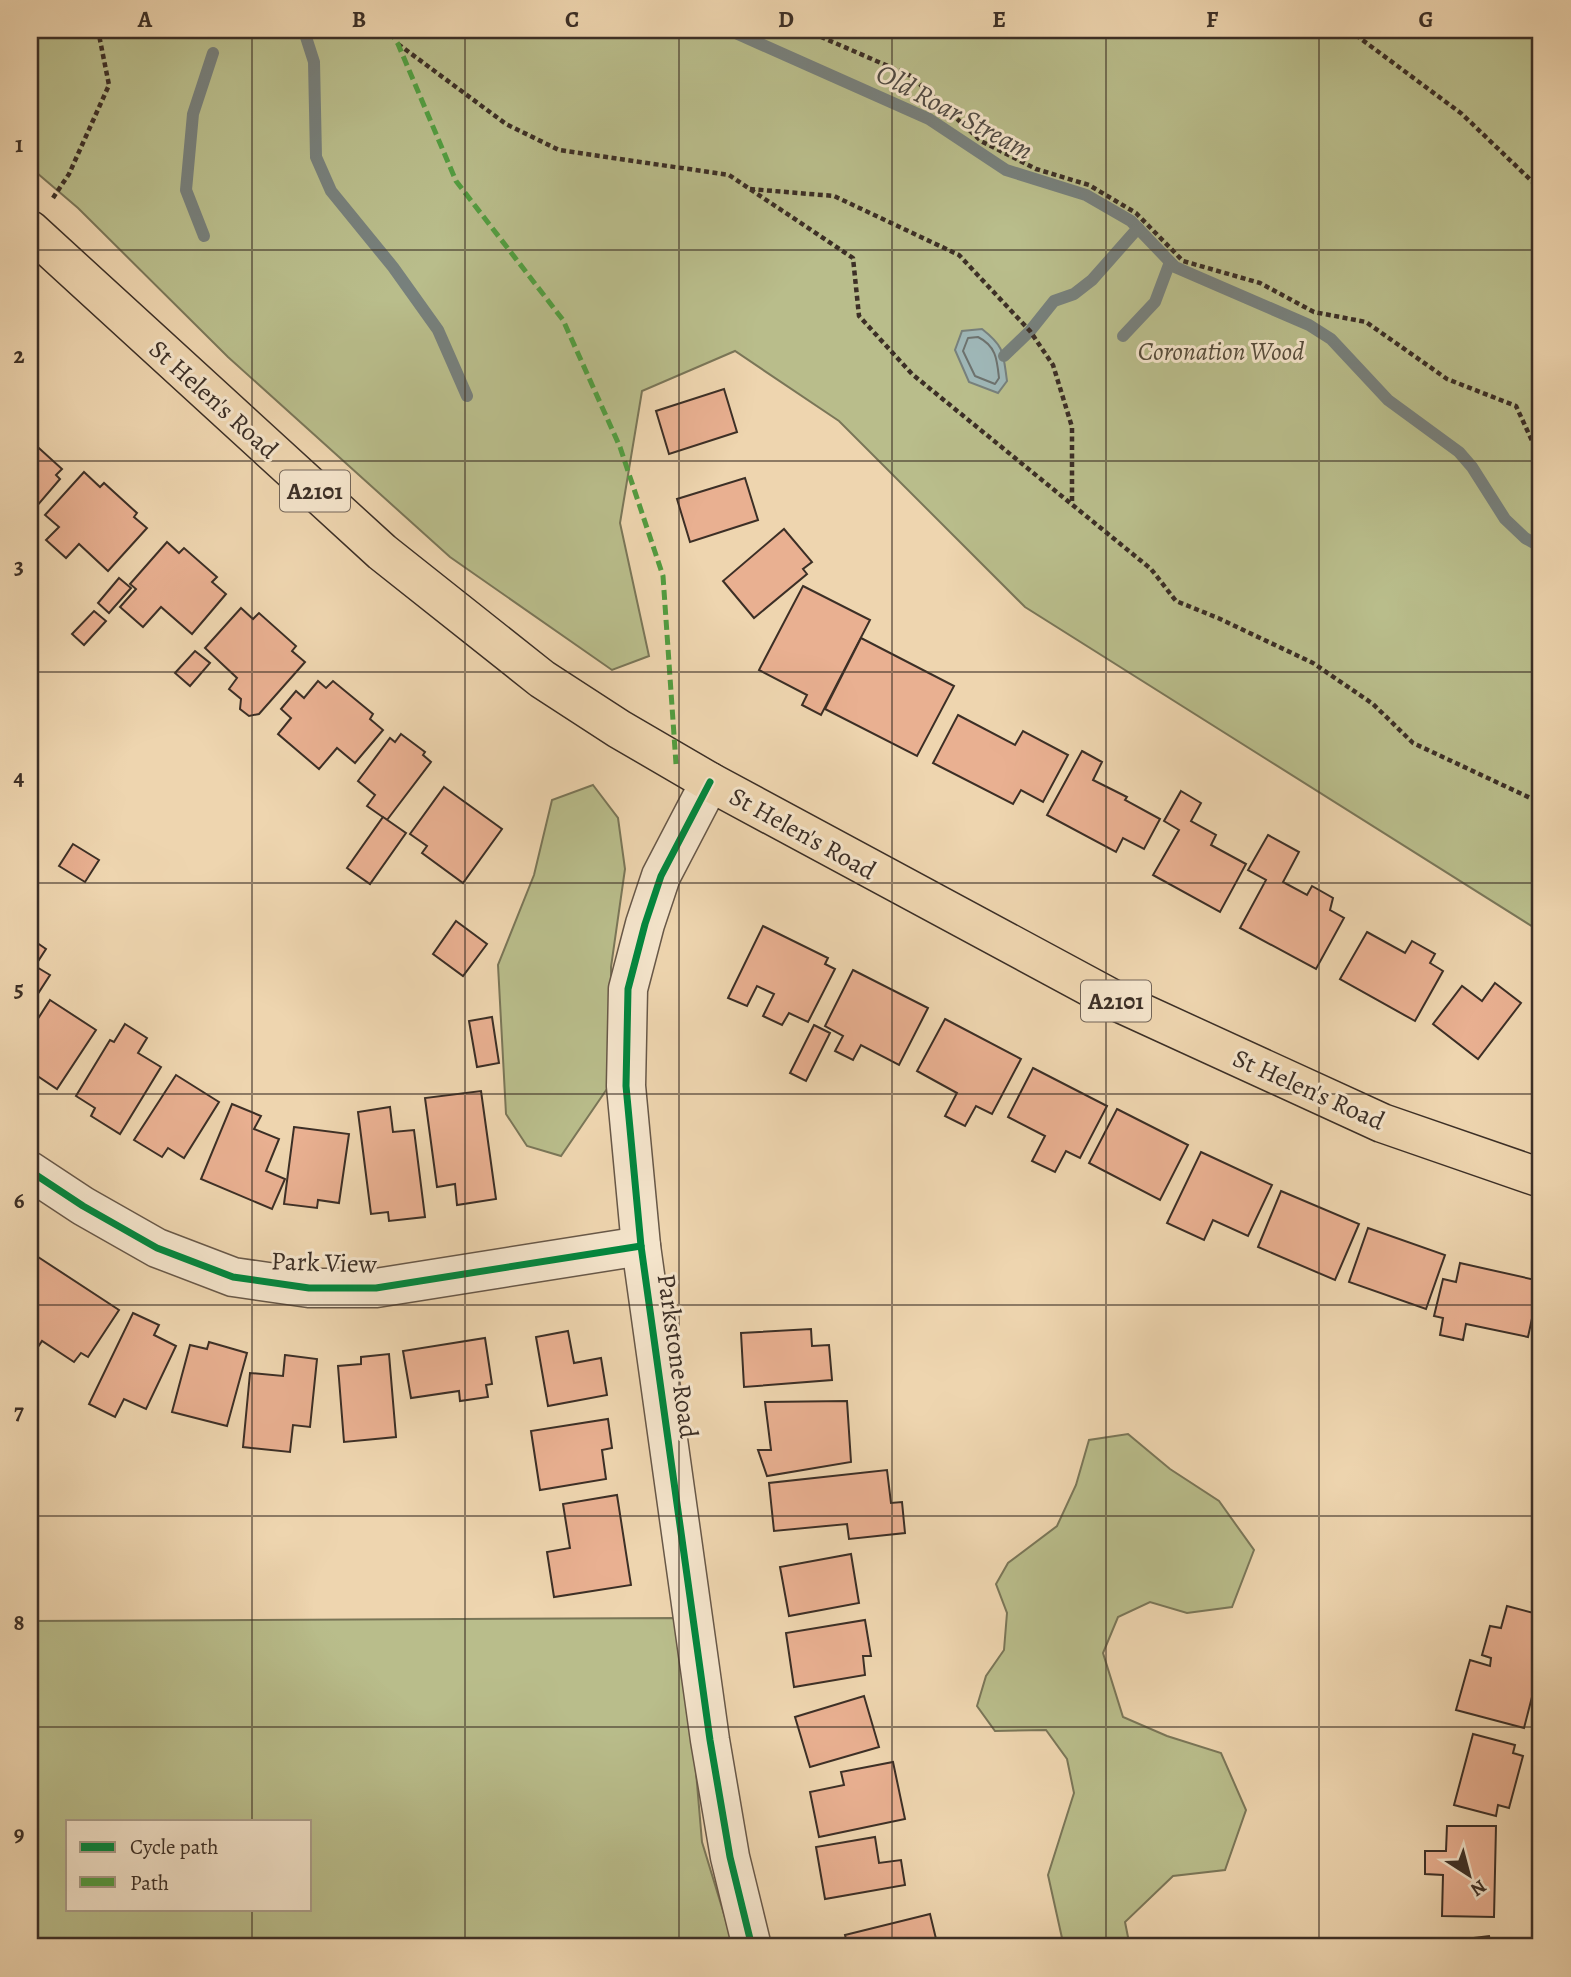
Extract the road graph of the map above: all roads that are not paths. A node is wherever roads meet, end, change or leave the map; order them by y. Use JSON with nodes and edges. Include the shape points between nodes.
{"nodes":[{"id":1,"x":30,"y":230,"type":"edge"},
{"id":2,"x":710,"y":782,"type":"junction"},
{"id":3,"x":30,"y":1171,"type":"edge"},
{"id":4,"x":1541,"y":1178,"type":"edge"},
{"id":5,"x":641,"y":1246,"type":"junction"},
{"id":6,"x":752,"y":1947,"type":"edge"}],
"edges":[{"from":1,"to":2,"type":"main road","name":"St Helen's Road","number":"A2101","via":[[382,552],[542,679]]},
{"from":2,"to":4,"type":"main road","name":"St Helen's Road","number":"A2101","via":[[1119,1003],[1382,1123]]},
{"from":2,"to":5,"type":"street","name":"Parkstone Road","via":[[661,876],[628,989],[626,1086]]},
{"from":3,"to":5,"type":"street","name":"Park View","via":[[157,1248],[233,1277],[309,1288],[376,1288]]},
{"from":5,"to":6,"type":"street","name":"Parkstone Road","via":[[710,1740],[730,1857]]}]}
